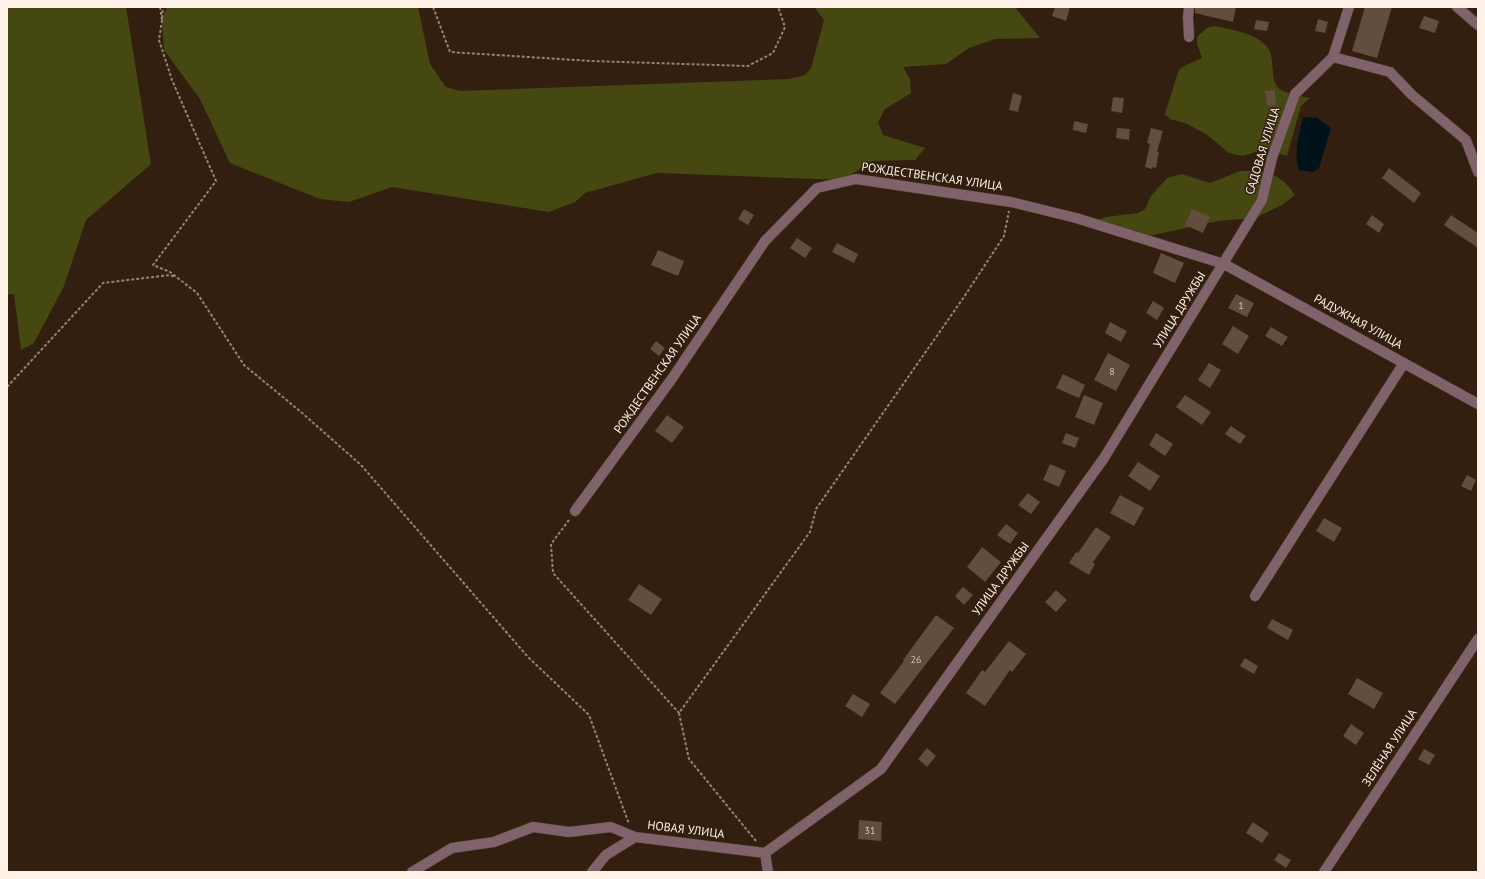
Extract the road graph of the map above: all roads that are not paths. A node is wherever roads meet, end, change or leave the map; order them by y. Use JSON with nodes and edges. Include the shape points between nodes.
{"nodes":[{"id":1,"x":1190,"y":7,"type":"edge"},
{"id":2,"x":1349,"y":7,"type":"edge"},
{"id":3,"x":1457,"y":7,"type":"edge"},
{"id":4,"x":1478,"y":25,"type":"edge"},
{"id":5,"x":1189,"y":37,"type":"dead end"},
{"id":6,"x":1333,"y":57,"type":"junction"},
{"id":7,"x":1478,"y":172,"type":"edge"},
{"id":8,"x":1224,"y":264,"type":"junction"},
{"id":9,"x":1404,"y":363,"type":"junction"},
{"id":10,"x":1478,"y":404,"type":"edge"},
{"id":11,"x":575,"y":511,"type":"road end"},
{"id":12,"x":1255,"y":596,"type":"dead end"},
{"id":13,"x":1478,"y":639,"type":"edge"},
{"id":14,"x":634,"y":837,"type":"junction"},
{"id":15,"x":765,"y":853,"type":"junction"},
{"id":16,"x":412,"y":872,"type":"edge"},
{"id":17,"x":592,"y":872,"type":"edge"},
{"id":18,"x":768,"y":872,"type":"edge"},
{"id":19,"x":1324,"y":872,"type":"edge"}],
"edges":[{"from":1,"to":5,"type":"street"},
{"from":2,"to":6,"type":"street","name":"САДОВАЯ УЛИЦА"},
{"from":3,"to":4,"type":"street"},
{"from":6,"to":7,"type":"street","via":[[1390,72],[1412,95],[1466,140]]},
{"from":6,"to":8,"type":"street","name":"САДОВАЯ УЛИЦА","via":[[1295,94],[1272,158],[1262,200]]},
{"from":8,"to":9,"type":"street","name":"РАДУЖНАЯ УЛИЦА"},
{"from":8,"to":11,"type":"street","name":"РОЖДЕСТВЕНСКАЯ УЛИЦА","via":[[1076,218],[1010,202],[856,179],[816,188],[765,241],[671,380]]},
{"from":8,"to":15,"type":"street","name":"УЛИЦА ДРУЖБЫ","via":[[1104,458],[881,769]]},
{"from":9,"to":10,"type":"street","name":"РАДУЖНАЯ УЛИЦА"},
{"from":9,"to":12,"type":"street"},
{"from":13,"to":19,"type":"street","name":"ЗЕЛЁНАЯ УЛИЦА"},
{"from":14,"to":15,"type":"street","name":"НОВАЯ УЛИЦА"},
{"from":14,"to":16,"type":"street","via":[[611,827],[569,832],[533,827],[494,842],[452,848]]},
{"from":14,"to":17,"type":"street","name":"НОВАЯ УЛИЦА","via":[[606,855]]},
{"from":15,"to":18,"type":"street"}]}
